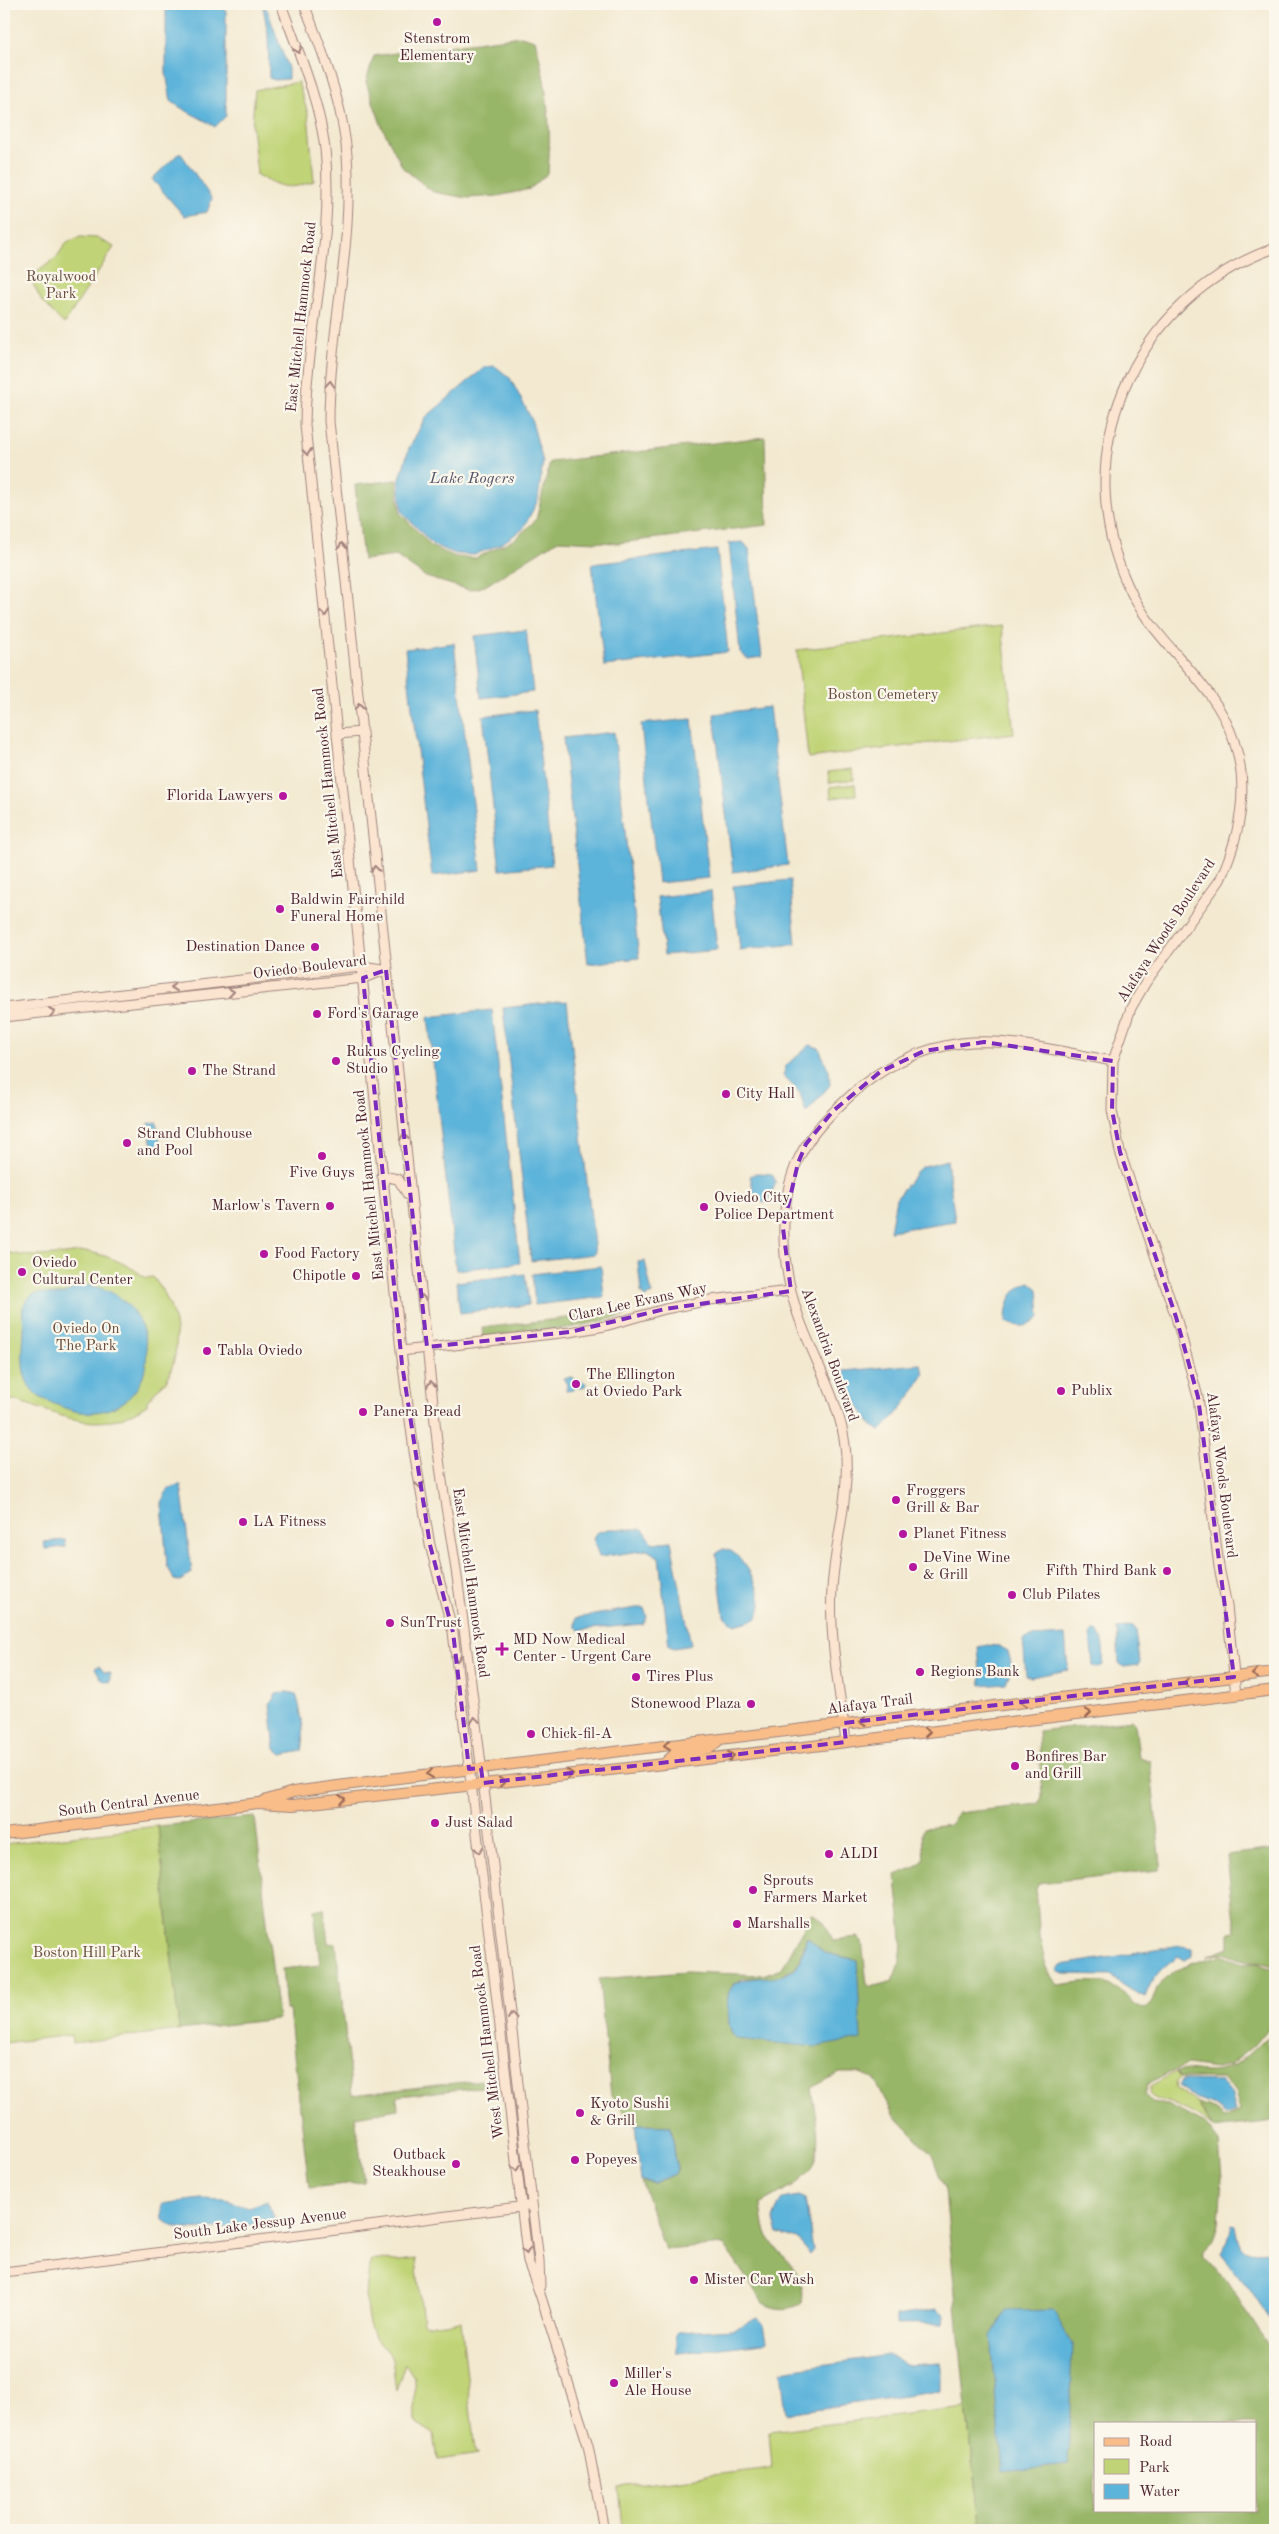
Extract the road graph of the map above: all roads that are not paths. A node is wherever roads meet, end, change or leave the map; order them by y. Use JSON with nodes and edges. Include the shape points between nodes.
{"nodes":[{"id":1,"x":281,"y":4,"type":"edge"},
{"id":2,"x":304,"y":4,"type":"edge"},
{"id":3,"x":1275,"y":248,"type":"edge"},
{"id":4,"x":361,"y":732,"type":"junction"},
{"id":5,"x":338,"y":734,"type":"junction"},
{"id":6,"x":362,"y":966,"type":"junction"},
{"id":7,"x":386,"y":970,"type":"junction"},
{"id":8,"x":363,"y":978,"type":"junction"},
{"id":9,"x":208,"y":982,"type":"junction"},
{"id":10,"x":210,"y":994,"type":"junction"},
{"id":11,"x":4,"y":1008,"type":"edge"},
{"id":12,"x":4,"y":1017,"type":"edge"},
{"id":13,"x":1113,"y":1061,"type":"junction"},
{"id":14,"x":382,"y":1176,"type":"junction"},
{"id":15,"x":411,"y":1201,"type":"junction"},
{"id":16,"x":791,"y":1291,"type":"junction"},
{"id":17,"x":427,"y":1347,"type":"junction"},
{"id":18,"x":401,"y":1351,"type":"junction"},
{"id":19,"x":1275,"y":1672,"type":"edge"},
{"id":20,"x":1234,"y":1677,"type":"junction"},
{"id":21,"x":1275,"y":1690,"type":"edge"},
{"id":22,"x":1236,"y":1695,"type":"junction"},
{"id":23,"x":844,"y":1724,"type":"junction"},
{"id":24,"x":721,"y":1739,"type":"junction"},
{"id":25,"x":846,"y":1742,"type":"junction"},
{"id":26,"x":664,"y":1764,"type":"junction"},
{"id":27,"x":481,"y":1768,"type":"junction"},
{"id":28,"x":469,"y":1769,"type":"junction"},
{"id":29,"x":483,"y":1783,"type":"junction"},
{"id":30,"x":471,"y":1784,"type":"junction"},
{"id":31,"x":258,"y":1803,"type":"junction"},
{"id":32,"x":4,"y":1834,"type":"edge"},
{"id":33,"x":492,"y":1956,"type":"junction"},
{"id":34,"x":508,"y":1983,"type":"junction"},
{"id":35,"x":502,"y":2046,"type":"junction"},
{"id":36,"x":521,"y":2097,"type":"junction"},
{"id":37,"x":533,"y":2205,"type":"junction"},
{"id":38,"x":521,"y":2207,"type":"junction"},
{"id":39,"x":4,"y":2272,"type":"edge"},
{"id":40,"x":540,"y":2294,"type":"junction"},
{"id":41,"x":604,"y":2530,"type":"edge"}],
"edges":[{"from":1,"to":5,"type":"street","name":"East Mitchell Hammock Road","one_way":true,"via":[[314,96],[324,149],[326,211],[306,387],[305,425]]},
{"from":4,"to":2,"type":"street","name":"East Mitchell Hammock Road","one_way":true,"via":[[329,422],[329,386],[347,220],[346,146],[336,91]]},
{"from":3,"to":13,"type":"street","name":"Alafaya Woods Boulevard","via":[[1215,277],[1180,306],[1141,352],[1114,416],[1106,472],[1106,508],[1114,548],[1124,576],[1146,618],[1205,686],[1224,717],[1239,759],[1242,799],[1235,843],[1220,880],[1137,995]]},
{"from":4,"to":5,"type":"street"},
{"from":7,"to":4,"type":"street","name":"East Mitchell Hammock Road","one_way":true},
{"from":5,"to":6,"type":"street","name":"East Mitchell Hammock Road"},
{"from":6,"to":7,"type":"street","name":"Oviedo Boulevard"},
{"from":6,"to":8,"type":"street","name":"East Mitchell Hammock Road"},
{"from":6,"to":9,"type":"street","name":"Oviedo Boulevard"},
{"from":7,"to":8,"type":"street","name":"Oviedo Boulevard"},
{"from":15,"to":7,"type":"street","name":"East Mitchell Hammock Road","one_way":true},
{"from":10,"to":8,"type":"street","name":"Oviedo Boulevard","one_way":true},
{"from":8,"to":14,"type":"street","name":"East Mitchell Hammock Road"},
{"from":9,"to":10,"type":"street"},
{"from":9,"to":11,"type":"street","name":"Oviedo Boulevard","one_way":true},
{"from":12,"to":10,"type":"street","name":"Oviedo Boulevard","one_way":true},
{"from":13,"to":16,"type":"street","name":"Alexandria Boulevard","via":[[984,1042],[924,1051],[880,1072],[833,1111],[806,1144],[798,1163],[783,1228]]},
{"from":13,"to":20,"type":"street","name":"Alafaya Woods Boulevard","via":[[1112,1110],[1120,1152],[1176,1317],[1198,1397]]},
{"from":14,"to":15,"type":"street","via":[[398,1179]]},
{"from":14,"to":18,"type":"street","name":"East Mitchell Hammock Road"},
{"from":17,"to":15,"type":"street","name":"East Mitchell Hammock Road","one_way":true},
{"from":16,"to":17,"type":"street","name":"Clara Lee Evans Way","via":[[710,1300],[570,1332]]},
{"from":16,"to":23,"type":"street","name":"Alexandria Boulevard","via":[[845,1443],[846,1487],[831,1615]]},
{"from":17,"to":18,"type":"street","name":"Clara Lee Evans Way"},
{"from":27,"to":17,"type":"street","name":"East Mitchell Hammock Road","one_way":true,"via":[[458,1582],[446,1515]]},
{"from":18,"to":28,"type":"street","name":"East Mitchell Hammock Road","one_way":true,"via":[[430,1545],[453,1632]]},
{"from":19,"to":20,"type":"main road","name":"Alafaya Trail","one_way":true},
{"from":20,"to":22,"type":"street","name":"Alafaya Woods Boulevard"},
{"from":20,"to":23,"type":"main road","name":"Alafaya Trail","one_way":true},
{"from":21,"to":22,"type":"main road"},
{"from":25,"to":22,"type":"main road","one_way":true},
{"from":23,"to":24,"type":"main road","name":"Alafaya Trail"},
{"from":23,"to":25,"type":"street","name":"Alexandria Boulevard"},
{"from":24,"to":26,"type":"main road","via":[[710,1748],[676,1753]]},
{"from":24,"to":27,"type":"main road","name":"Alafaya Trail","one_way":true},
{"from":26,"to":25,"type":"main road","one_way":true},
{"from":29,"to":26,"type":"main road","one_way":true},
{"from":27,"to":28,"type":"main road","name":"Alafaya Trail"},
{"from":27,"to":29,"type":"street","name":"East Mitchell Hammock Road"},
{"from":28,"to":30,"type":"street","name":"East Mitchell Hammock Road"},
{"from":28,"to":31,"type":"main road","name":"South Central Avenue","one_way":true,"via":[[293,1792]]},
{"from":29,"to":30,"type":"main road"},
{"from":29,"to":34,"type":"street","name":"West Mitchell Hammock Road"},
{"from":31,"to":30,"type":"main road","name":"South Central Avenue","one_way":true,"via":[[293,1805]]},
{"from":30,"to":33,"type":"street","name":"West Mitchell Hammock Road","one_way":true},
{"from":31,"to":32,"type":"main road","name":"South Central Avenue"},
{"from":33,"to":34,"type":"street","via":[[500,1980]]},
{"from":33,"to":35,"type":"street","name":"West Mitchell Hammock Road"},
{"from":36,"to":34,"type":"street","name":"West Mitchell Hammock Road","one_way":true},
{"from":35,"to":36,"type":"street","via":[[507,2056],[512,2088]]},
{"from":35,"to":38,"type":"street","name":"West Mitchell Hammock Road","one_way":true},
{"from":36,"to":37,"type":"street","name":"West Mitchell Hammock Road"},
{"from":37,"to":38,"type":"street","name":"South Lake Jessup Avenue"},
{"from":37,"to":40,"type":"street","name":"West Mitchell Hammock Road","via":[[540,2260]]},
{"from":38,"to":39,"type":"street","name":"South Lake Jessup Avenue"},
{"from":38,"to":40,"type":"street","name":"West Mitchell Hammock Road","one_way":true,"via":[[528,2262]]},
{"from":40,"to":41,"type":"street","name":"West Mitchell Hammock Road","via":[[588,2445]]}]}
